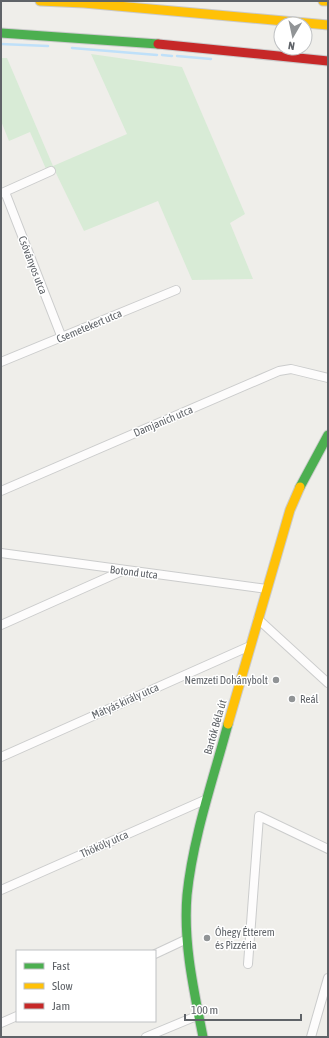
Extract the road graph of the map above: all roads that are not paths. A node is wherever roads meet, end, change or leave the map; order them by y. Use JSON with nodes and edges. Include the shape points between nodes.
{"nodes":[{"id":1,"x":40,"y":1,"type":"edge"},
{"id":2,"x":323,"y":1,"type":"edge"},
{"id":3,"x":328,"y":2,"type":"edge"},
{"id":4,"x":328,"y":25,"type":"edge"},
{"id":5,"x":1,"y":33,"type":"edge"},
{"id":6,"x":328,"y":61,"type":"edge"},
{"id":7,"x":51,"y":171,"type":"dead end"},
{"id":8,"x":3,"y":193,"type":"edge"},
{"id":9,"x":176,"y":290,"type":"dead end"},
{"id":10,"x":62,"y":338,"type":"junction"},
{"id":11,"x":1,"y":362,"type":"edge"},
{"id":12,"x":328,"y":378,"type":"edge"},
{"id":13,"x":328,"y":436,"type":"edge"},
{"id":14,"x":1,"y":491,"type":"edge"},
{"id":15,"x":1,"y":553,"type":"edge"},
{"id":16,"x":122,"y":571,"type":"junction"},
{"id":17,"x":267,"y":589,"type":"junction"},
{"id":18,"x":258,"y":619,"type":"junction"},
{"id":19,"x":1,"y":625,"type":"edge"},
{"id":20,"x":250,"y":646,"type":"junction"},
{"id":21,"x":328,"y":683,"type":"edge"},
{"id":22,"x":1,"y":757,"type":"edge"},
{"id":23,"x":207,"y":799,"type":"junction"},
{"id":24,"x":328,"y":849,"type":"edge"},
{"id":25,"x":1,"y":890,"type":"edge"},
{"id":26,"x":187,"y":939,"type":"junction"},
{"id":27,"x":156,"y":954,"type":"edge"},
{"id":28,"x":248,"y":964,"type":"dead end"},
{"id":29,"x":328,"y":982,"type":"edge"},
{"id":30,"x":199,"y":1015,"type":"junction"},
{"id":31,"x":16,"y":1016,"type":"edge"},
{"id":32,"x":1,"y":1023,"type":"edge"},
{"id":33,"x":146,"y":1037,"type":"edge"},
{"id":34,"x":202,"y":1037,"type":"edge"},
{"id":35,"x":311,"y":1037,"type":"edge"}],
"edges":[{"from":1,"to":4,"type":"main road","via":[[92,3]]},
{"from":2,"to":3,"type":"main road"},
{"from":5,"to":6,"type":"main road","via":[[150,43]]},
{"from":7,"to":8,"type":"street"},
{"from":8,"to":10,"type":"street","name":"Csóványos utca"},
{"from":9,"to":10,"type":"street","name":"Csemetekert utca"},
{"from":10,"to":11,"type":"street","name":"Csemetekert utca"},
{"from":12,"to":14,"type":"street","name":"Damjanich utca","via":[[291,370],[279,371]]},
{"from":13,"to":17,"type":"main road","name":"Bartók Béla út","via":[[308,470],[290,510]]},
{"from":15,"to":16,"type":"street","name":"Botond utca"},
{"from":16,"to":17,"type":"street","name":"Botond utca"},
{"from":16,"to":19,"type":"street"},
{"from":17,"to":18,"type":"main road","name":"Bartók Béla út"},
{"from":18,"to":20,"type":"main road","name":"Bartók Béla út"},
{"from":18,"to":21,"type":"street"},
{"from":20,"to":22,"type":"street","name":"Mátyás király utca"},
{"from":20,"to":23,"type":"main road","name":"Bartók Béla út"},
{"from":23,"to":25,"type":"street","name":"Thököly utca"},
{"from":23,"to":26,"type":"main road","name":"Bartók Béla út","via":[[189,878]]},
{"from":24,"to":28,"type":"street","via":[[259,816]]},
{"from":26,"to":27,"type":"street"},
{"from":26,"to":30,"type":"main road","name":"Bartók Béla út"},
{"from":29,"to":35,"type":"street"},
{"from":30,"to":33,"type":"street"},
{"from":30,"to":34,"type":"main road","name":"Bartók Béla út"},
{"from":31,"to":32,"type":"street"}]}
